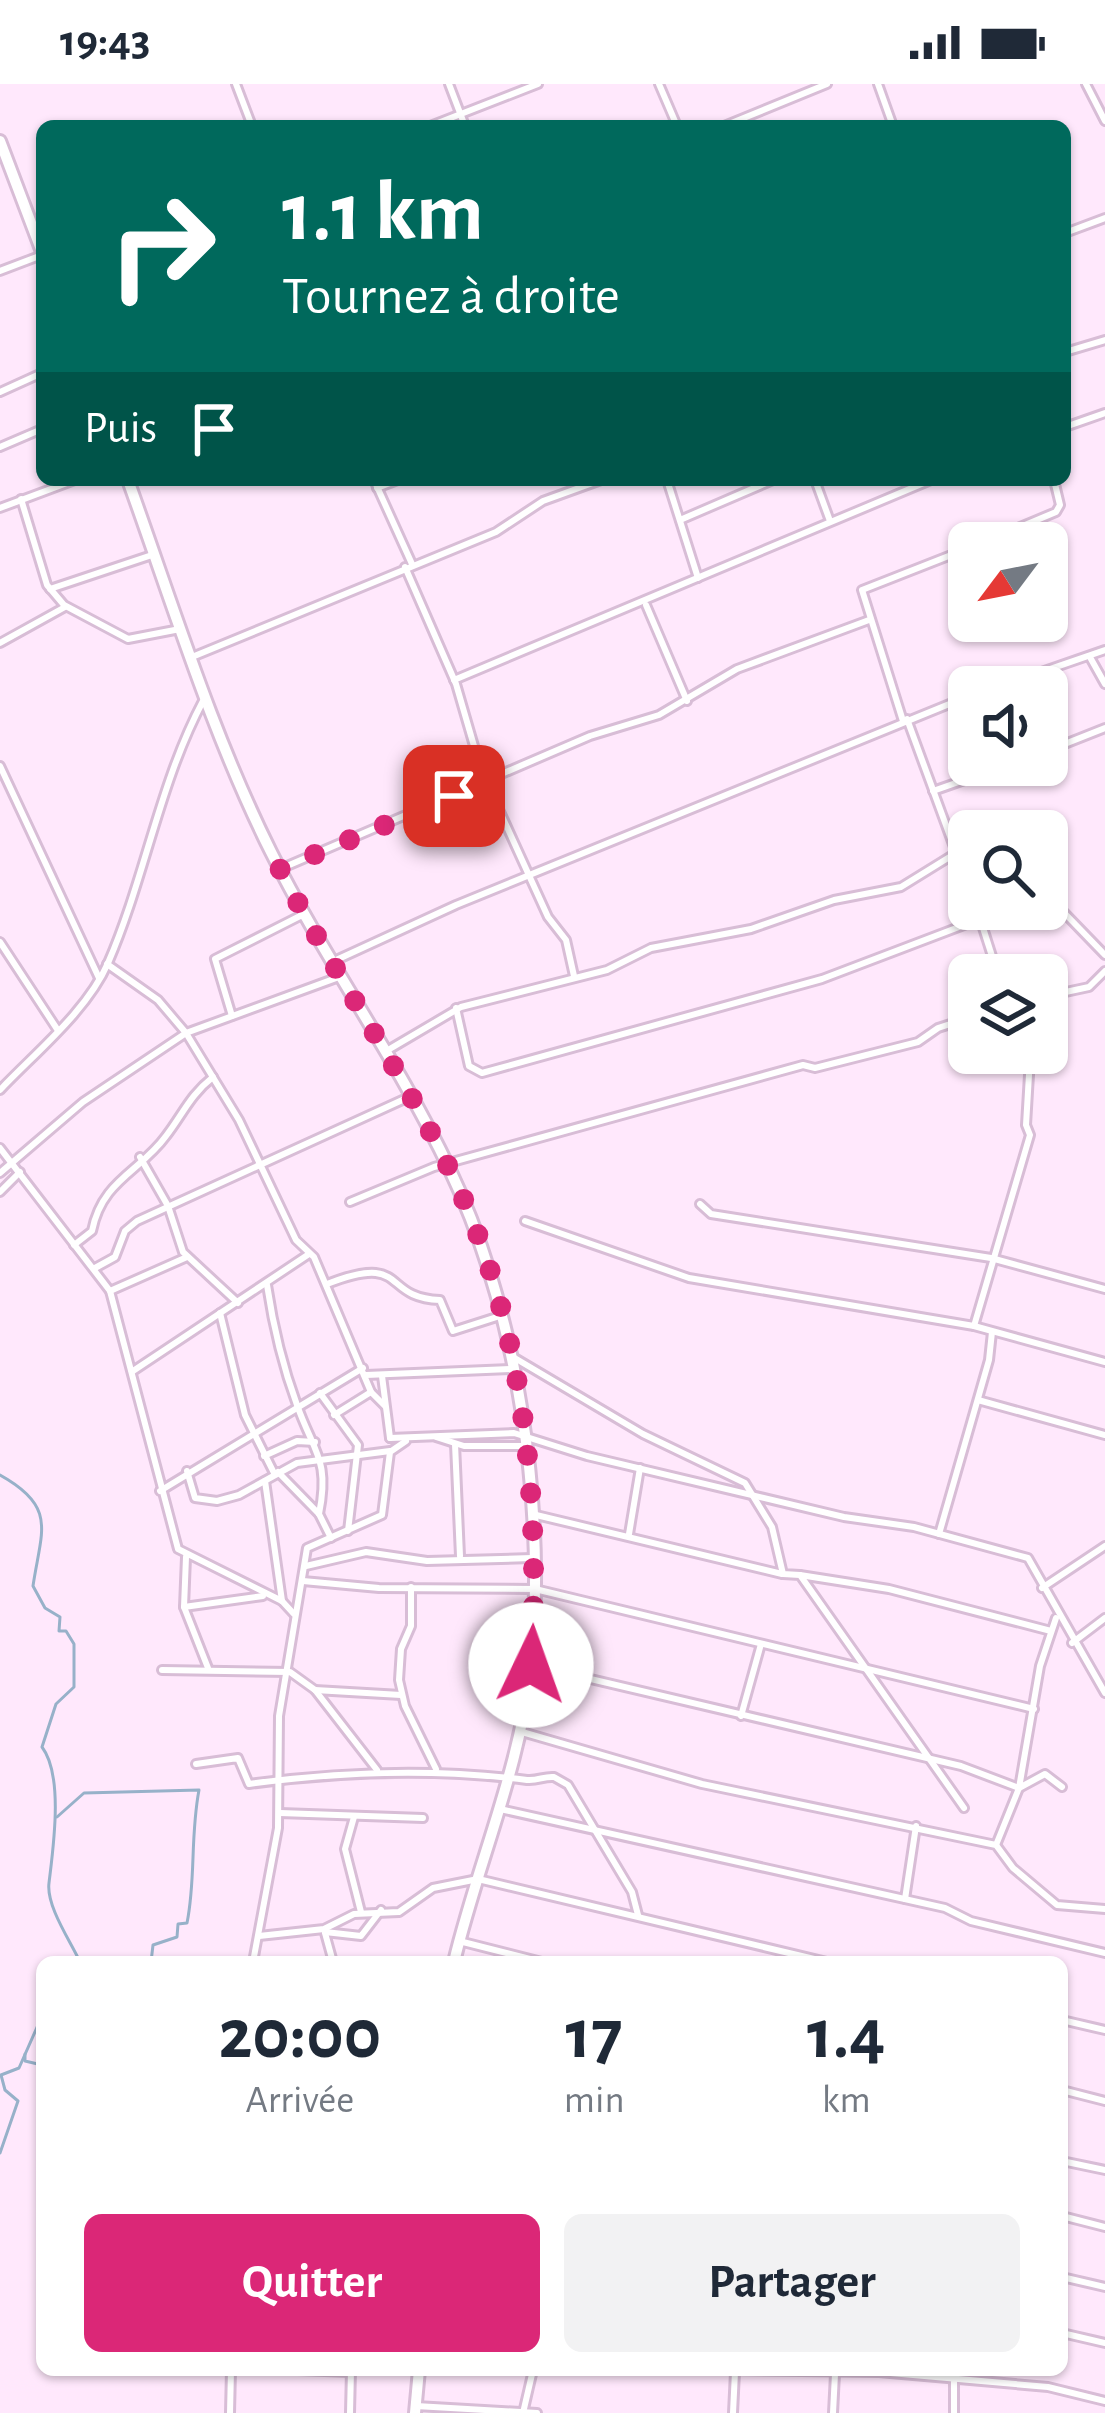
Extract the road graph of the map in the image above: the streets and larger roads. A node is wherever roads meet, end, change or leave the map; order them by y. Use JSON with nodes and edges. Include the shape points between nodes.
{"nodes":[{"id":1,"x":449,"y":84,"type":"edge"},
{"id":2,"x":538,"y":84,"type":"edge"},
{"id":3,"x":659,"y":84,"type":"edge"},
{"id":4,"x":827,"y":84,"type":"edge"},
{"id":5,"x":878,"y":84,"type":"edge"},
{"id":6,"x":238,"y":85,"type":"edge"},
{"id":7,"x":1089,"y":85,"type":"edge"},
{"id":8,"x":460,"y":114,"type":"junction"},
{"id":9,"x":250,"y":120,"type":"edge"},
{"id":10,"x":445,"y":120,"type":"edge"},
{"id":11,"x":462,"y":120,"type":"edge"},
{"id":12,"x":674,"y":120,"type":"edge"},
{"id":13,"x":739,"y":120,"type":"edge"},
{"id":14,"x":891,"y":120,"type":"edge"},
{"id":15,"x":1105,"y":121,"type":"edge"},
{"id":16,"x":0,"y":141,"type":"edge"},
{"id":17,"x":3,"y":158,"type":"edge"},
{"id":18,"x":1105,"y":218,"type":"edge"},
{"id":19,"x":1071,"y":231,"type":"edge"},
{"id":20,"x":36,"y":239,"type":"edge"},
{"id":21,"x":36,"y":256,"type":"edge"},
{"id":22,"x":0,"y":271,"type":"edge"},
{"id":23,"x":1105,"y":340,"type":"edge"},
{"id":24,"x":1071,"y":350,"type":"edge"},
{"id":25,"x":36,"y":376,"type":"edge"},
{"id":26,"x":0,"y":392,"type":"edge"},
{"id":27,"x":1105,"y":413,"type":"edge"},
{"id":28,"x":1071,"y":425,"type":"edge"},
{"id":29,"x":36,"y":432,"type":"edge"},
{"id":30,"x":0,"y":447,"type":"edge"},
{"id":31,"x":58,"y":486,"type":"edge"},
{"id":32,"x":130,"y":486,"type":"edge"},
{"id":33,"x":377,"y":486,"type":"edge"},
{"id":34,"x":584,"y":486,"type":"edge"},
{"id":35,"x":669,"y":486,"type":"edge"},
{"id":36,"x":759,"y":486,"type":"edge"},
{"id":37,"x":817,"y":486,"type":"edge"},
{"id":38,"x":916,"y":486,"type":"edge"},
{"id":39,"x":1055,"y":486,"type":"edge"},
{"id":40,"x":21,"y":499,"type":"junction"},
{"id":41,"x":0,"y":508,"type":"edge"},
{"id":42,"x":680,"y":520,"type":"junction"},
{"id":43,"x":830,"y":521,"type":"junction"},
{"id":44,"x":1032,"y":522,"type":"edge"},
{"id":45,"x":155,"y":554,"type":"junction"},
{"id":46,"x":948,"y":556,"type":"edge"},
{"id":47,"x":408,"y":566,"type":"junction"},
{"id":48,"x":698,"y":578,"type":"junction"},
{"id":49,"x":49,"y":589,"type":"junction"},
{"id":50,"x":646,"y":603,"type":"junction"},
{"id":51,"x":66,"y":606,"type":"junction"},
{"id":52,"x":869,"y":620,"type":"junction"},
{"id":53,"x":181,"y":628,"type":"junction"},
{"id":54,"x":0,"y":643,"type":"edge"},
{"id":55,"x":1105,"y":650,"type":"edge"},
{"id":56,"x":192,"y":657,"type":"junction"},
{"id":57,"x":1091,"y":659,"type":"junction"},
{"id":58,"x":1068,"y":666,"type":"edge"},
{"id":59,"x":454,"y":680,"type":"junction"},
{"id":60,"x":1105,"y":684,"type":"edge"},
{"id":61,"x":206,"y":695,"type":"junction"},
{"id":62,"x":687,"y":701,"type":"junction"},
{"id":63,"x":948,"y":704,"type":"edge"},
{"id":64,"x":905,"y":720,"type":"junction"},
{"id":65,"x":1105,"y":728,"type":"edge"},
{"id":66,"x":1068,"y":743,"type":"edge"},
{"id":67,"x":0,"y":766,"type":"edge"},
{"id":68,"x":488,"y":783,"type":"junction"},
{"id":69,"x":948,"y":786,"type":"edge"},
{"id":70,"x":933,"y":791,"type":"junction"},
{"id":71,"x":948,"y":831,"type":"edge"},
{"id":72,"x":948,"y":858,"type":"edge"},
{"id":73,"x":280,"y":869,"type":"junction"},
{"id":74,"x":531,"y":877,"type":"junction"},
{"id":75,"x":304,"y":914,"type":"junction"},
{"id":76,"x":1068,"y":917,"type":"edge"},
{"id":77,"x":952,"y":930,"type":"edge"},
{"id":78,"x":0,"y":942,"type":"edge"},
{"id":79,"x":1105,"y":955,"type":"edge"},
{"id":80,"x":334,"y":961,"type":"junction"},
{"id":81,"x":107,"y":964,"type":"junction"},
{"id":82,"x":1105,"y":971,"type":"edge"},
{"id":83,"x":343,"y":976,"type":"junction"},
{"id":84,"x":574,"y":976,"type":"junction"},
{"id":85,"x":99,"y":978,"type":"junction"},
{"id":86,"x":1068,"y":992,"type":"edge"},
{"id":87,"x":456,"y":1008,"type":"junction"},
{"id":88,"x":232,"y":1016,"type":"junction"},
{"id":89,"x":948,"y":1025,"type":"edge"},
{"id":90,"x":57,"y":1029,"type":"junction"},
{"id":91,"x":186,"y":1033,"type":"junction"},
{"id":92,"x":385,"y":1052,"type":"junction"},
{"id":93,"x":1029,"y":1074,"type":"edge"},
{"id":94,"x":213,"y":1077,"type":"junction"},
{"id":95,"x":0,"y":1090,"type":"edge"},
{"id":96,"x":409,"y":1096,"type":"junction"},
{"id":97,"x":0,"y":1148,"type":"edge"},
{"id":98,"x":140,"y":1157,"type":"junction"},
{"id":99,"x":13,"y":1162,"type":"junction"},
{"id":100,"x":447,"y":1163,"type":"junction"},
{"id":101,"x":260,"y":1164,"type":"junction"},
{"id":102,"x":20,"y":1172,"type":"junction"},
{"id":103,"x":0,"y":1173,"type":"edge"},
{"id":104,"x":0,"y":1192,"type":"edge"},
{"id":105,"x":350,"y":1202,"type":"dead end"},
{"id":106,"x":700,"y":1204,"type":"dead end"},
{"id":107,"x":168,"y":1206,"type":"junction"},
{"id":108,"x":526,"y":1221,"type":"dead end"},
{"id":109,"x":74,"y":1245,"type":"junction"},
{"id":110,"x":310,"y":1254,"type":"junction"},
{"id":111,"x":187,"y":1257,"type":"junction"},
{"id":112,"x":993,"y":1259,"type":"junction"},
{"id":113,"x":95,"y":1268,"type":"junction"},
{"id":114,"x":327,"y":1284,"type":"junction"},
{"id":115,"x":266,"y":1285,"type":"junction"},
{"id":116,"x":1105,"y":1289,"type":"edge"},
{"id":117,"x":110,"y":1291,"type":"junction"},
{"id":118,"x":238,"y":1303,"type":"junction"},
{"id":119,"x":220,"y":1313,"type":"junction"},
{"id":120,"x":503,"y":1315,"type":"junction"},
{"id":121,"x":974,"y":1326,"type":"junction"},
{"id":122,"x":992,"y":1332,"type":"junction"},
{"id":123,"x":1105,"y":1362,"type":"edge"},
{"id":124,"x":514,"y":1363,"type":"junction"},
{"id":125,"x":133,"y":1371,"type":"junction"},
{"id":126,"x":364,"y":1371,"type":"junction"},
{"id":127,"x":382,"y":1376,"type":"junction"},
{"id":128,"x":320,"y":1392,"type":"junction"},
{"id":129,"x":371,"y":1392,"type":"junction"},
{"id":130,"x":979,"y":1400,"type":"junction"},
{"id":131,"x":297,"y":1406,"type":"junction"},
{"id":132,"x":385,"y":1406,"type":"junction"},
{"id":133,"x":334,"y":1414,"type":"junction"},
{"id":134,"x":251,"y":1433,"type":"junction"},
{"id":135,"x":1105,"y":1435,"type":"edge"},
{"id":136,"x":432,"y":1436,"type":"junction"},
{"id":137,"x":390,"y":1438,"type":"junction"},
{"id":138,"x":410,"y":1438,"type":"junction"},
{"id":139,"x":523,"y":1440,"type":"junction"},
{"id":140,"x":314,"y":1442,"type":"junction"},
{"id":141,"x":455,"y":1444,"type":"junction"},
{"id":142,"x":390,"y":1452,"type":"junction"},
{"id":143,"x":357,"y":1453,"type":"junction"},
{"id":144,"x":264,"y":1456,"type":"junction"},
{"id":145,"x":322,"y":1457,"type":"junction"},
{"id":146,"x":640,"y":1468,"type":"junction"},
{"id":147,"x":187,"y":1471,"type":"junction"},
{"id":148,"x":276,"y":1473,"type":"junction"},
{"id":149,"x":265,"y":1481,"type":"junction"},
{"id":150,"x":160,"y":1491,"type":"junction"},
{"id":151,"x":757,"y":1496,"type":"junction"},
{"id":152,"x":319,"y":1514,"type":"junction"},
{"id":153,"x":529,"y":1514,"type":"junction"},
{"id":154,"x":348,"y":1531,"type":"junction"},
{"id":155,"x":629,"y":1534,"type":"junction"},
{"id":156,"x":939,"y":1534,"type":"junction"},
{"id":157,"x":331,"y":1538,"type":"junction"},
{"id":158,"x":1105,"y":1546,"type":"edge"},
{"id":159,"x":460,"y":1556,"type":"junction"},
{"id":160,"x":186,"y":1557,"type":"junction"},
{"id":161,"x":532,"y":1558,"type":"junction"},
{"id":162,"x":306,"y":1567,"type":"junction"},
{"id":163,"x":783,"y":1574,"type":"junction"},
{"id":164,"x":800,"y":1575,"type":"junction"},
{"id":165,"x":303,"y":1581,"type":"junction"},
{"id":166,"x":411,"y":1587,"type":"junction"},
{"id":167,"x":1042,"y":1588,"type":"junction"},
{"id":168,"x":535,"y":1589,"type":"junction"},
{"id":169,"x":265,"y":1596,"type":"junction"},
{"id":170,"x":282,"y":1601,"type":"junction"},
{"id":171,"x":184,"y":1607,"type":"junction"},
{"id":172,"x":295,"y":1616,"type":"junction"},
{"id":173,"x":1057,"y":1617,"type":"junction"},
{"id":174,"x":1105,"y":1618,"type":"edge"},
{"id":175,"x":1051,"y":1631,"type":"junction"},
{"id":176,"x":762,"y":1643,"type":"junction"},
{"id":177,"x":1072,"y":1643,"type":"junction"},
{"id":178,"x":531,"y":1665,"type":"junction"},
{"id":179,"x":863,"y":1665,"type":"junction"},
{"id":180,"x":162,"y":1670,"type":"dead end"},
{"id":181,"x":209,"y":1670,"type":"junction"},
{"id":182,"x":290,"y":1672,"type":"junction"},
{"id":183,"x":1102,"y":1681,"type":"edge"},
{"id":184,"x":315,"y":1690,"type":"junction"},
{"id":185,"x":1105,"y":1693,"type":"edge"},
{"id":186,"x":401,"y":1695,"type":"junction"},
{"id":187,"x":1034,"y":1709,"type":"junction"},
{"id":188,"x":742,"y":1716,"type":"junction"},
{"id":189,"x":519,"y":1731,"type":"junction"},
{"id":190,"x":932,"y":1759,"type":"junction"},
{"id":191,"x":196,"y":1764,"type":"dead end"},
{"id":192,"x":436,"y":1769,"type":"junction"},
{"id":193,"x":372,"y":1771,"type":"junction"},
{"id":194,"x":510,"y":1776,"type":"junction"},
{"id":195,"x":280,"y":1780,"type":"junction"},
{"id":196,"x":1062,"y":1787,"type":"dead end"},
{"id":197,"x":1019,"y":1788,"type":"junction"},
{"id":198,"x":964,"y":1808,"type":"dead end"},
{"id":199,"x":500,"y":1809,"type":"junction"},
{"id":200,"x":280,"y":1813,"type":"junction"},
{"id":201,"x":354,"y":1817,"type":"junction"},
{"id":202,"x":423,"y":1818,"type":"dead end"},
{"id":203,"x":916,"y":1826,"type":"junction"},
{"id":204,"x":592,"y":1827,"type":"junction"},
{"id":205,"x":996,"y":1846,"type":"junction"},
{"id":206,"x":478,"y":1879,"type":"junction"},
{"id":207,"x":905,"y":1899,"type":"junction"},
{"id":208,"x":1105,"y":1909,"type":"edge"},
{"id":209,"x":381,"y":1910,"type":"junction"},
{"id":210,"x":361,"y":1912,"type":"junction"},
{"id":211,"x":638,"y":1915,"type":"junction"},
{"id":212,"x":324,"y":1930,"type":"junction"},
{"id":213,"x":259,"y":1936,"type":"junction"},
{"id":214,"x":459,"y":1941,"type":"junction"},
{"id":215,"x":1105,"y":1953,"type":"edge"},
{"id":216,"x":254,"y":1956,"type":"edge"},
{"id":217,"x":331,"y":1956,"type":"edge"},
{"id":218,"x":455,"y":1956,"type":"edge"},
{"id":219,"x":518,"y":1956,"type":"edge"},
{"id":220,"x":803,"y":1956,"type":"edge"},
{"id":221,"x":1068,"y":2021,"type":"edge"},
{"id":222,"x":1105,"y":2030,"type":"edge"},
{"id":223,"x":1068,"y":2092,"type":"edge"},
{"id":224,"x":1105,"y":2101,"type":"edge"},
{"id":225,"x":1068,"y":2162,"type":"edge"},
{"id":226,"x":1105,"y":2170,"type":"edge"},
{"id":227,"x":1068,"y":2218,"type":"edge"},
{"id":228,"x":1105,"y":2227,"type":"edge"},
{"id":229,"x":1068,"y":2278,"type":"edge"},
{"id":230,"x":1105,"y":2287,"type":"edge"},
{"id":231,"x":1068,"y":2334,"type":"edge"},
{"id":232,"x":1105,"y":2342,"type":"edge"},
{"id":233,"x":231,"y":2376,"type":"edge"},
{"id":234,"x":351,"y":2376,"type":"edge"},
{"id":235,"x":418,"y":2376,"type":"edge"},
{"id":236,"x":532,"y":2376,"type":"edge"},
{"id":237,"x":733,"y":2376,"type":"edge"},
{"id":238,"x":835,"y":2376,"type":"edge"},
{"id":239,"x":889,"y":2376,"type":"edge"},
{"id":240,"x":954,"y":2382,"type":"junction"},
{"id":241,"x":1105,"y":2401,"type":"edge"},
{"id":242,"x":415,"y":2410,"type":"edge"},
{"id":243,"x":230,"y":2413,"type":"edge"},
{"id":244,"x":350,"y":2413,"type":"edge"},
{"id":245,"x":523,"y":2413,"type":"edge"},
{"id":246,"x":536,"y":2413,"type":"edge"},
{"id":247,"x":733,"y":2413,"type":"edge"},
{"id":248,"x":833,"y":2413,"type":"edge"},
{"id":249,"x":954,"y":2413,"type":"edge"}],
"edges":[{"from":1,"to":8,"type":"street"},
{"from":2,"to":8,"type":"street"},
{"from":3,"to":12,"type":"street"},
{"from":4,"to":13,"type":"street"},
{"from":5,"to":14,"type":"street"},
{"from":6,"to":9,"type":"street"},
{"from":7,"to":15,"type":"street"},
{"from":8,"to":10,"type":"street"},
{"from":8,"to":11,"type":"street"},
{"from":16,"to":17,"type":"street"},
{"from":17,"to":20,"type":"street"},
{"from":18,"to":19,"type":"street"},
{"from":21,"to":22,"type":"street"},
{"from":23,"to":24,"type":"street"},
{"from":25,"to":26,"type":"street"},
{"from":27,"to":28,"type":"street"},
{"from":29,"to":30,"type":"street"},
{"from":31,"to":40,"type":"street"},
{"from":32,"to":45,"type":"street"},
{"from":33,"to":47,"type":"street"},
{"from":34,"to":47,"type":"street"},
{"from":35,"to":42,"type":"street"},
{"from":36,"to":42,"type":"street"},
{"from":37,"to":43,"type":"street"},
{"from":38,"to":43,"type":"street"},
{"from":39,"to":44,"type":"street","via":[[1056,512]]},
{"from":40,"to":41,"type":"street"},
{"from":40,"to":49,"type":"street"},
{"from":42,"to":48,"type":"street"},
{"from":43,"to":48,"type":"street"},
{"from":45,"to":49,"type":"street"},
{"from":45,"to":53,"type":"street"},
{"from":46,"to":52,"type":"street","via":[[869,585],[862,598]]},
{"from":47,"to":56,"type":"street"},
{"from":47,"to":59,"type":"street"},
{"from":48,"to":50,"type":"street"},
{"from":49,"to":51,"type":"street"},
{"from":50,"to":59,"type":"street"},
{"from":50,"to":62,"type":"street"},
{"from":51,"to":53,"type":"street","via":[[128,639]]},
{"from":51,"to":54,"type":"street"},
{"from":52,"to":62,"type":"street","via":[[737,669]]},
{"from":52,"to":64,"type":"street"},
{"from":53,"to":56,"type":"street"},
{"from":55,"to":57,"type":"street"},
{"from":56,"to":61,"type":"street"},
{"from":57,"to":58,"type":"street"},
{"from":57,"to":60,"type":"street"},
{"from":59,"to":68,"type":"street"},
{"from":61,"to":73,"type":"street"},
{"from":61,"to":81,"type":"street","via":[[160,802]]},
{"from":62,"to":68,"type":"street"},
{"from":63,"to":64,"type":"street"},
{"from":64,"to":70,"type":"street"},
{"from":64,"to":74,"type":"street"},
{"from":65,"to":66,"type":"street"},
{"from":67,"to":85,"type":"street"},
{"from":68,"to":73,"type":"street"},
{"from":68,"to":74,"type":"street"},
{"from":69,"to":70,"type":"street"},
{"from":70,"to":71,"type":"street"},
{"from":72,"to":84,"type":"street","via":[[901,886],[650,948],[608,970]]},
{"from":73,"to":75,"type":"street"},
{"from":74,"to":80,"type":"street"},
{"from":74,"to":84,"type":"street","via":[[566,940]]},
{"from":75,"to":80,"type":"street"},
{"from":75,"to":88,"type":"street","via":[[215,959]]},
{"from":76,"to":79,"type":"street"},
{"from":77,"to":87,"type":"street","via":[[822,980],[482,1073],[469,1066]]},
{"from":78,"to":90,"type":"street"},
{"from":80,"to":83,"type":"street"},
{"from":81,"to":85,"type":"street"},
{"from":81,"to":91,"type":"street","via":[[158,1000]]},
{"from":82,"to":86,"type":"street","via":[[1089,987]]},
{"from":83,"to":88,"type":"street"},
{"from":83,"to":92,"type":"street"},
{"from":84,"to":87,"type":"street"},
{"from":85,"to":90,"type":"street"},
{"from":87,"to":92,"type":"street"},
{"from":88,"to":91,"type":"street"},
{"from":89,"to":100,"type":"street","via":[[918,1042],[802,1065]]},
{"from":90,"to":95,"type":"street"},
{"from":91,"to":94,"type":"street"},
{"from":91,"to":99,"type":"street","via":[[68,1113]]},
{"from":92,"to":96,"type":"street"},
{"from":93,"to":112,"type":"street","via":[[1030,1135]]},
{"from":94,"to":98,"type":"street"},
{"from":94,"to":101,"type":"street"},
{"from":96,"to":100,"type":"street"},
{"from":96,"to":101,"type":"street"},
{"from":97,"to":99,"type":"street"},
{"from":98,"to":107,"type":"street"},
{"from":98,"to":109,"type":"street"},
{"from":99,"to":102,"type":"street"},
{"from":99,"to":103,"type":"street"},
{"from":100,"to":105,"type":"street"},
{"from":100,"to":120,"type":"street"},
{"from":101,"to":107,"type":"street"},
{"from":101,"to":110,"type":"street"},
{"from":102,"to":104,"type":"street"},
{"from":102,"to":109,"type":"street"},
{"from":106,"to":112,"type":"street","via":[[711,1214]]},
{"from":107,"to":111,"type":"street"},
{"from":107,"to":113,"type":"street","via":[[131,1225],[115,1257]]},
{"from":108,"to":121,"type":"street","via":[[689,1278]]},
{"from":109,"to":113,"type":"street"},
{"from":110,"to":114,"type":"street"},
{"from":110,"to":115,"type":"street"},
{"from":111,"to":117,"type":"street"},
{"from":111,"to":118,"type":"street"},
{"from":112,"to":116,"type":"street"},
{"from":112,"to":121,"type":"street"},
{"from":113,"to":117,"type":"street"},
{"from":114,"to":120,"type":"street","via":[[382,1271],[420,1300],[440,1300],[453,1330]]},
{"from":114,"to":126,"type":"street"},
{"from":115,"to":118,"type":"street"},
{"from":115,"to":131,"type":"street"},
{"from":117,"to":125,"type":"street"},
{"from":118,"to":119,"type":"street"},
{"from":119,"to":125,"type":"street"},
{"from":119,"to":134,"type":"street"},
{"from":120,"to":124,"type":"street"},
{"from":121,"to":122,"type":"street"},
{"from":122,"to":123,"type":"street"},
{"from":122,"to":130,"type":"street"},
{"from":124,"to":127,"type":"street"},
{"from":124,"to":139,"type":"street"},
{"from":124,"to":151,"type":"street"},
{"from":125,"to":150,"type":"street"},
{"from":126,"to":127,"type":"street"},
{"from":126,"to":128,"type":"street"},
{"from":126,"to":129,"type":"street"},
{"from":127,"to":132,"type":"street"},
{"from":128,"to":131,"type":"street"},
{"from":128,"to":133,"type":"street"},
{"from":129,"to":132,"type":"street"},
{"from":129,"to":133,"type":"street"},
{"from":130,"to":135,"type":"street"},
{"from":130,"to":156,"type":"street"},
{"from":131,"to":134,"type":"street"},
{"from":131,"to":140,"type":"street"},
{"from":132,"to":137,"type":"street"},
{"from":133,"to":143,"type":"street"},
{"from":134,"to":144,"type":"street"},
{"from":134,"to":147,"type":"street"},
{"from":136,"to":138,"type":"street"},
{"from":136,"to":139,"type":"street"},
{"from":136,"to":141,"type":"street"},
{"from":137,"to":138,"type":"street"},
{"from":137,"to":142,"type":"street"},
{"from":138,"to":142,"type":"street"},
{"from":139,"to":141,"type":"street"},
{"from":139,"to":146,"type":"street"},
{"from":139,"to":153,"type":"street"},
{"from":140,"to":144,"type":"street"},
{"from":140,"to":145,"type":"street"},
{"from":141,"to":159,"type":"street"},
{"from":142,"to":143,"type":"street"},
{"from":142,"to":154,"type":"street","via":[[387,1506]]},
{"from":143,"to":145,"type":"street"},
{"from":143,"to":154,"type":"street"},
{"from":144,"to":148,"type":"street"},
{"from":145,"to":148,"type":"street"},
{"from":145,"to":152,"type":"street"},
{"from":146,"to":151,"type":"street"},
{"from":146,"to":155,"type":"street"},
{"from":147,"to":149,"type":"street","via":[[192,1494],[207,1502]]},
{"from":147,"to":150,"type":"street"},
{"from":148,"to":149,"type":"street"},
{"from":148,"to":152,"type":"street"},
{"from":149,"to":170,"type":"street"},
{"from":150,"to":160,"type":"street","via":[[173,1541]]},
{"from":151,"to":156,"type":"street"},
{"from":151,"to":163,"type":"street"},
{"from":152,"to":157,"type":"street"},
{"from":153,"to":155,"type":"street"},
{"from":153,"to":161,"type":"street"},
{"from":154,"to":157,"type":"street"},
{"from":155,"to":163,"type":"street"},
{"from":156,"to":167,"type":"street","via":[[1028,1558]]},
{"from":157,"to":162,"type":"street","via":[[307,1548]]},
{"from":158,"to":167,"type":"street"},
{"from":159,"to":161,"type":"street"},
{"from":159,"to":162,"type":"street","via":[[428,1561],[366,1552]]},
{"from":160,"to":169,"type":"street"},
{"from":160,"to":171,"type":"street"},
{"from":161,"to":168,"type":"street"},
{"from":162,"to":165,"type":"street"},
{"from":163,"to":164,"type":"street"},
{"from":164,"to":175,"type":"street","via":[[889,1588]]},
{"from":164,"to":179,"type":"street"},
{"from":165,"to":166,"type":"street"},
{"from":165,"to":172,"type":"street"},
{"from":166,"to":168,"type":"street"},
{"from":166,"to":186,"type":"street"},
{"from":167,"to":173,"type":"street"},
{"from":168,"to":176,"type":"street"},
{"from":168,"to":178,"type":"street"},
{"from":169,"to":170,"type":"street"},
{"from":169,"to":171,"type":"street"},
{"from":170,"to":172,"type":"street"},
{"from":171,"to":181,"type":"street"},
{"from":172,"to":182,"type":"street"},
{"from":173,"to":175,"type":"street"},
{"from":173,"to":177,"type":"street"},
{"from":174,"to":177,"type":"street"},
{"from":175,"to":187,"type":"street"},
{"from":176,"to":179,"type":"street"},
{"from":176,"to":188,"type":"street"},
{"from":177,"to":183,"type":"street"},
{"from":178,"to":188,"type":"street"},
{"from":178,"to":189,"type":"street"},
{"from":179,"to":187,"type":"street"},
{"from":179,"to":190,"type":"street"},
{"from":180,"to":181,"type":"street"},
{"from":181,"to":182,"type":"street"},
{"from":182,"to":184,"type":"street"},
{"from":182,"to":195,"type":"street","via":[[279,1716]]},
{"from":183,"to":185,"type":"street"},
{"from":184,"to":186,"type":"street"},
{"from":184,"to":193,"type":"street"},
{"from":186,"to":192,"type":"street"},
{"from":187,"to":197,"type":"street"},
{"from":188,"to":190,"type":"street"},
{"from":189,"to":194,"type":"street"},
{"from":189,"to":203,"type":"street","via":[[702,1784]]},
{"from":190,"to":197,"type":"street"},
{"from":190,"to":198,"type":"street"},
{"from":191,"to":195,"type":"street","via":[[238,1758],[246,1783]]},
{"from":192,"to":193,"type":"street"},
{"from":192,"to":194,"type":"street"},
{"from":193,"to":195,"type":"street"},
{"from":194,"to":199,"type":"street"},
{"from":194,"to":204,"type":"street","via":[[563,1780]]},
{"from":195,"to":200,"type":"street"},
{"from":196,"to":197,"type":"street","via":[[1045,1774]]},
{"from":197,"to":205,"type":"street"},
{"from":199,"to":204,"type":"street"},
{"from":199,"to":206,"type":"street"},
{"from":200,"to":201,"type":"street"},
{"from":200,"to":213,"type":"street"},
{"from":201,"to":202,"type":"street"},
{"from":201,"to":210,"type":"street","via":[[344,1849]]},
{"from":203,"to":205,"type":"street"},
{"from":203,"to":207,"type":"street"},
{"from":204,"to":207,"type":"street"},
{"from":204,"to":211,"type":"street"},
{"from":205,"to":208,"type":"street","via":[[1057,1905]]},
{"from":206,"to":209,"type":"street","via":[[433,1888],[399,1912]]},
{"from":206,"to":211,"type":"street"},
{"from":206,"to":214,"type":"street"},
{"from":207,"to":215,"type":"street"},
{"from":209,"to":210,"type":"street"},
{"from":209,"to":212,"type":"street","via":[[361,1936]]},
{"from":210,"to":212,"type":"street"},
{"from":211,"to":220,"type":"street"},
{"from":212,"to":213,"type":"street"},
{"from":212,"to":217,"type":"street"},
{"from":213,"to":216,"type":"street"},
{"from":214,"to":218,"type":"street"},
{"from":214,"to":219,"type":"street"},
{"from":221,"to":222,"type":"street"},
{"from":223,"to":224,"type":"street"},
{"from":225,"to":226,"type":"street"},
{"from":227,"to":228,"type":"street"},
{"from":229,"to":230,"type":"street"},
{"from":231,"to":232,"type":"street"},
{"from":233,"to":243,"type":"street"},
{"from":234,"to":244,"type":"street"},
{"from":235,"to":242,"type":"street"},
{"from":236,"to":245,"type":"street"},
{"from":237,"to":247,"type":"street"},
{"from":238,"to":248,"type":"street"},
{"from":239,"to":240,"type":"street"},
{"from":240,"to":241,"type":"street","via":[[1048,2386]]},
{"from":240,"to":249,"type":"street"},
{"from":242,"to":245,"type":"street"},
{"from":245,"to":246,"type":"street"}]}
